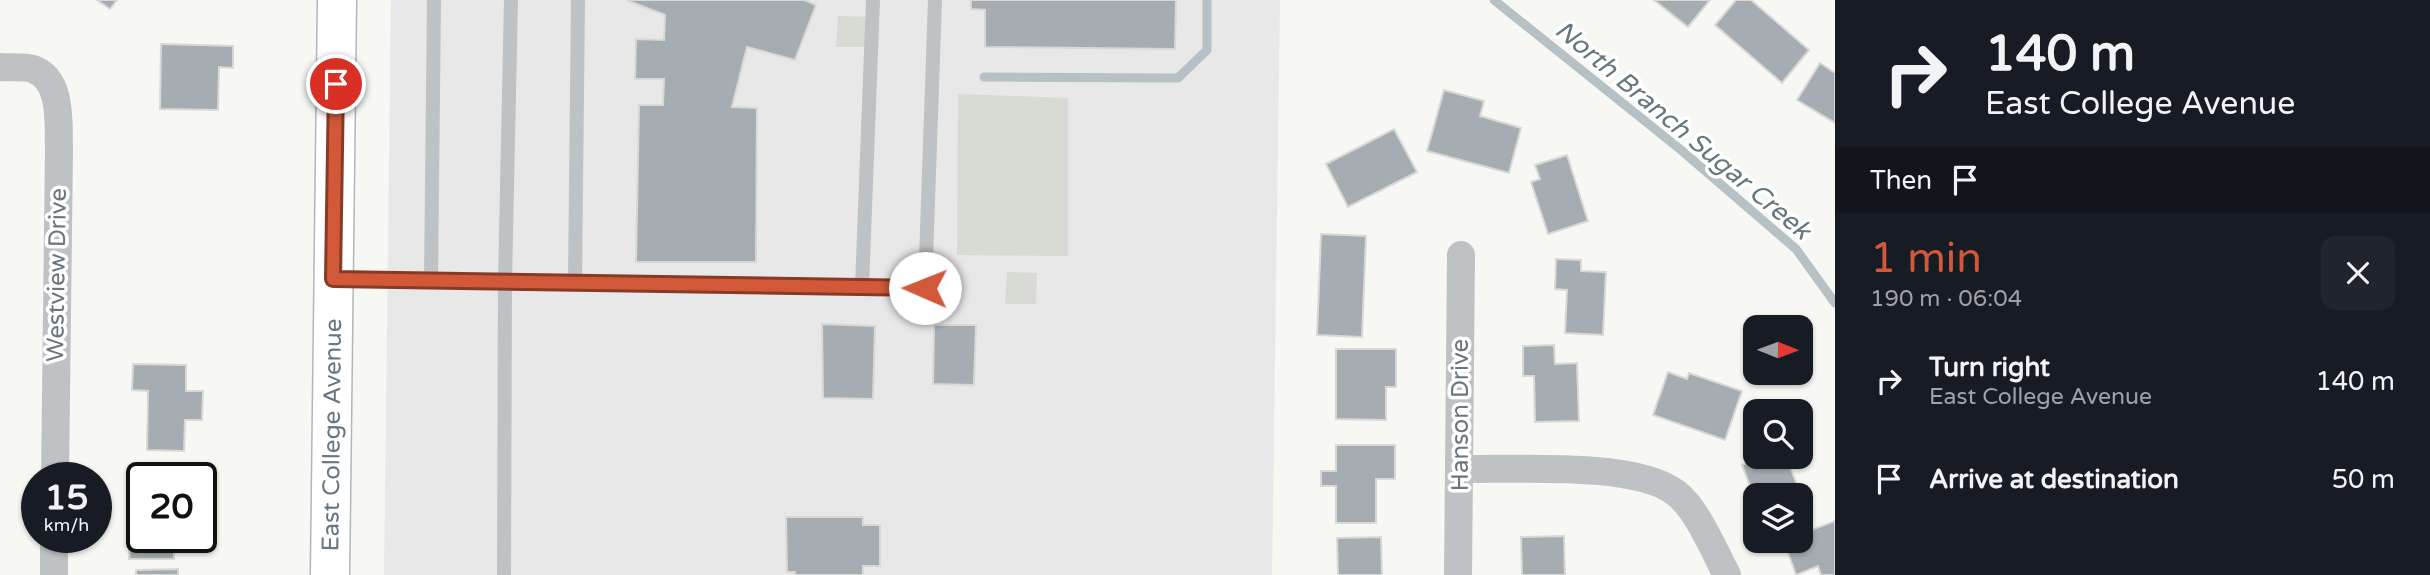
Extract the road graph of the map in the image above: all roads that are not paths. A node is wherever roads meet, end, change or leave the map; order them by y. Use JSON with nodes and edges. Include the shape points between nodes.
{"nodes":[{"id":1,"x":337,"y":0,"type":"edge"},
{"id":2,"x":434,"y":0,"type":"edge"},
{"id":3,"x":511,"y":0,"type":"edge"},
{"id":4,"x":578,"y":0,"type":"edge"},
{"id":5,"x":873,"y":0,"type":"edge"},
{"id":6,"x":935,"y":0,"type":"edge"},
{"id":7,"x":0,"y":67,"type":"edge"},
{"id":8,"x":1461,"y":255,"type":"dead end"},
{"id":9,"x":333,"y":279,"type":"junction"},
{"id":10,"x":431,"y":281,"type":"junction"},
{"id":11,"x":505,"y":281,"type":"junction"},
{"id":12,"x":575,"y":282,"type":"junction"},
{"id":13,"x":862,"y":287,"type":"junction"},
{"id":14,"x":55,"y":462,"type":"edge"},
{"id":15,"x":1460,"y":470,"type":"junction"},
{"id":16,"x":54,"y":553,"type":"edge"},
{"id":17,"x":54,"y":575,"type":"edge"},
{"id":18,"x":330,"y":575,"type":"edge"},
{"id":19,"x":504,"y":575,"type":"edge"},
{"id":20,"x":1458,"y":575,"type":"edge"},
{"id":21,"x":1727,"y":575,"type":"edge"}],
"edges":[{"from":1,"to":9,"type":"main road","name":"East College Avenue"},
{"from":2,"to":10,"type":"lane"},
{"from":3,"to":11,"type":"lane"},
{"from":4,"to":12,"type":"lane"},
{"from":5,"to":13,"type":"lane"},
{"from":6,"to":13,"type":"lane","via":[[925,288]]},
{"from":7,"to":14,"type":"street","name":"Westview Drive","via":[[31,68],[53,86],[59,149]]},
{"from":8,"to":15,"type":"street","name":"Hanson Drive"},
{"from":9,"to":10,"type":"lane"},
{"from":9,"to":18,"type":"main road","name":"East College Avenue"},
{"from":10,"to":11,"type":"lane"},
{"from":11,"to":12,"type":"lane"},
{"from":11,"to":19,"type":"lane"},
{"from":12,"to":13,"type":"lane"},
{"from":15,"to":20,"type":"street","name":"Hanson Drive"},
{"from":15,"to":21,"type":"street","via":[[1594,471],[1661,483],[1690,509]]},
{"from":16,"to":17,"type":"street"}]}
